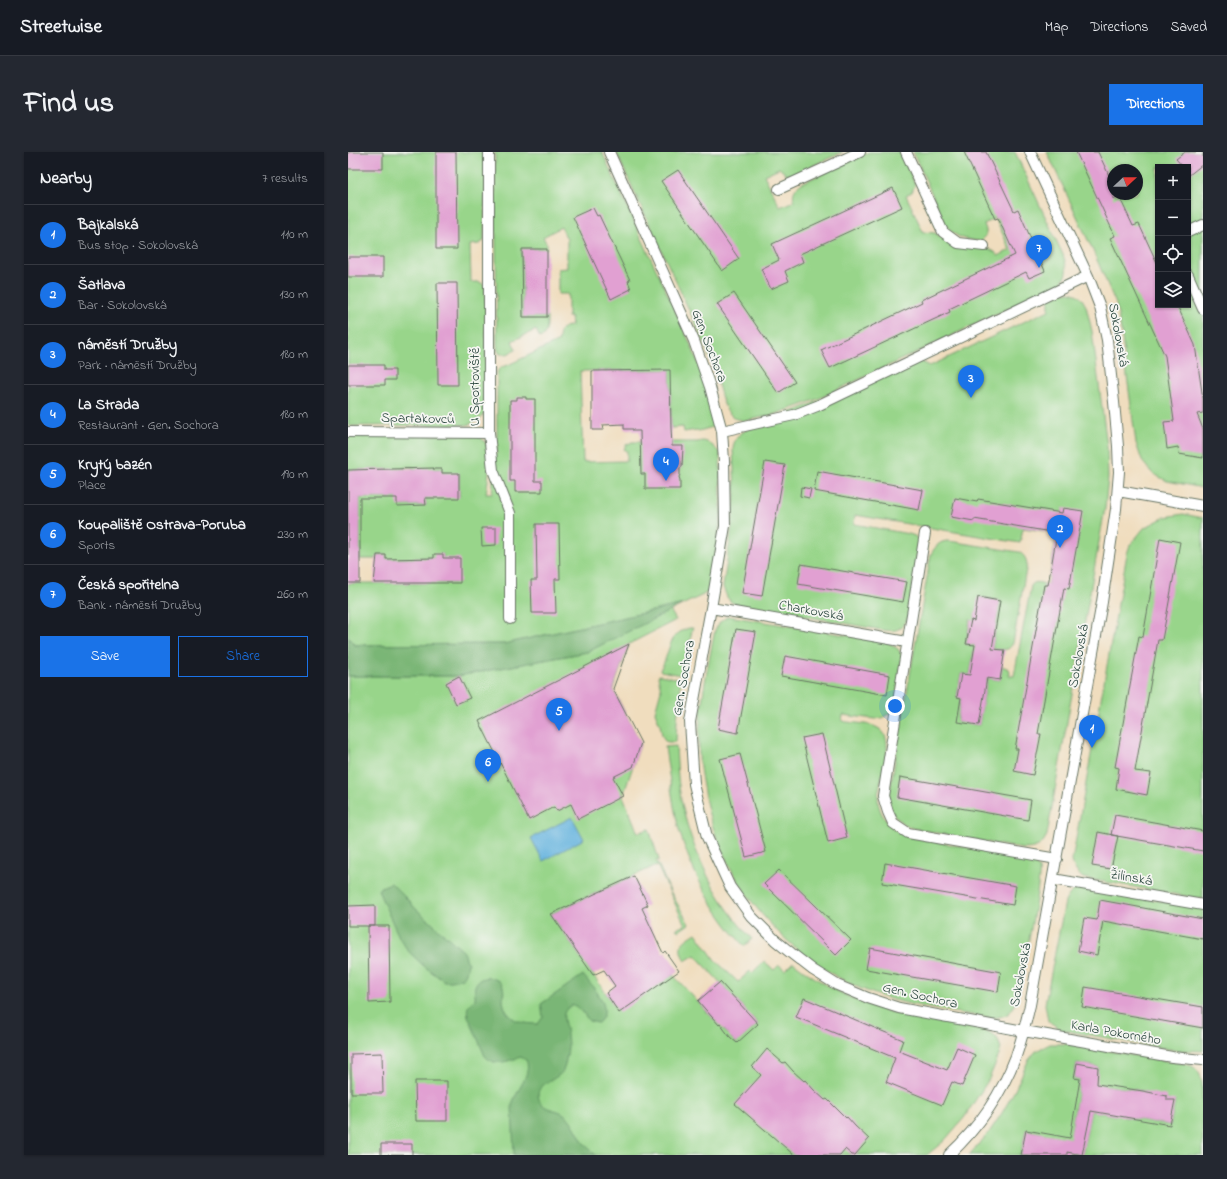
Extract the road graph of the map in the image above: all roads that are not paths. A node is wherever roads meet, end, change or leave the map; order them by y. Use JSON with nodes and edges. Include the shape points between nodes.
{"nodes":[{"id":1,"x":489,"y":152,"type":"edge"},
{"id":2,"x":609,"y":152,"type":"edge"},
{"id":3,"x":860,"y":152,"type":"edge"},
{"id":4,"x":906,"y":152,"type":"edge"},
{"id":5,"x":1030,"y":152,"type":"edge"},
{"id":6,"x":779,"y":189,"type":"dead end"},
{"id":7,"x":1203,"y":225,"type":"edge"},
{"id":8,"x":1191,"y":231,"type":"edge"},
{"id":9,"x":984,"y":246,"type":"dead end"},
{"id":10,"x":1088,"y":276,"type":"junction"},
{"id":11,"x":1191,"y":282,"type":"edge"},
{"id":12,"x":1203,"y":309,"type":"edge"},
{"id":13,"x":722,"y":431,"type":"junction"},
{"id":14,"x":348,"y":432,"type":"edge"},
{"id":15,"x":489,"y":433,"type":"junction"},
{"id":16,"x":1118,"y":491,"type":"junction"},
{"id":17,"x":1203,"y":506,"type":"edge"},
{"id":18,"x":925,"y":533,"type":"dead end"},
{"id":19,"x":711,"y":608,"type":"junction"},
{"id":20,"x":510,"y":619,"type":"dead end"},
{"id":21,"x":907,"y":642,"type":"junction"},
{"id":22,"x":1057,"y":859,"type":"junction"},
{"id":23,"x":1053,"y":879,"type":"junction"},
{"id":24,"x":1203,"y":905,"type":"edge"},
{"id":25,"x":1024,"y":1031,"type":"junction"},
{"id":26,"x":1203,"y":1060,"type":"edge"},
{"id":27,"x":949,"y":1155,"type":"edge"}],
"edges":[{"from":1,"to":15,"type":"street","name":"U Sportoviště"},
{"from":2,"to":13,"type":"street","name":"Gen. Sochora","via":[[694,341]]},
{"from":3,"to":6,"type":"street"},
{"from":4,"to":9,"type":"street","via":[[943,232],[958,243]]},
{"from":5,"to":10,"type":"street","name":"Sokolovská"},
{"from":7,"to":8,"type":"street"},
{"from":10,"to":13,"type":"street","via":[[817,406],[794,415]]},
{"from":10,"to":16,"type":"street","name":"Sokolovská","via":[[1100,307],[1107,340],[1118,446]]},
{"from":11,"to":12,"type":"street"},
{"from":13,"to":19,"type":"street","name":"Gen. Sochora","via":[[725,526]]},
{"from":14,"to":15,"type":"street","name":"Spartakovců"},
{"from":15,"to":20,"type":"street","name":"U Sportoviště","via":[[493,470],[510,513]]},
{"from":16,"to":17,"type":"street"},
{"from":16,"to":22,"type":"street","name":"Sokolovská","via":[[1101,610]]},
{"from":18,"to":21,"type":"street"},
{"from":19,"to":21,"type":"street","name":"Charkovská"},
{"from":19,"to":25,"type":"street","name":"Gen. Sochora","via":[[690,722],[694,784],[706,837],[730,887],[751,916],[775,940],[813,970],[838,985],[868,998],[899,1008]]},
{"from":21,"to":22,"type":"street","via":[[883,796],[893,823],[908,832]]},
{"from":22,"to":23,"type":"street","name":"Sokolovská"},
{"from":23,"to":24,"type":"street","name":"Žilinská"},
{"from":23,"to":25,"type":"street","name":"Sokolovská"},
{"from":25,"to":26,"type":"street","name":"Karla Pokorného"},
{"from":25,"to":27,"type":"street","name":"Sokolovská","via":[[1013,1063],[996,1096],[972,1130]]}]}
